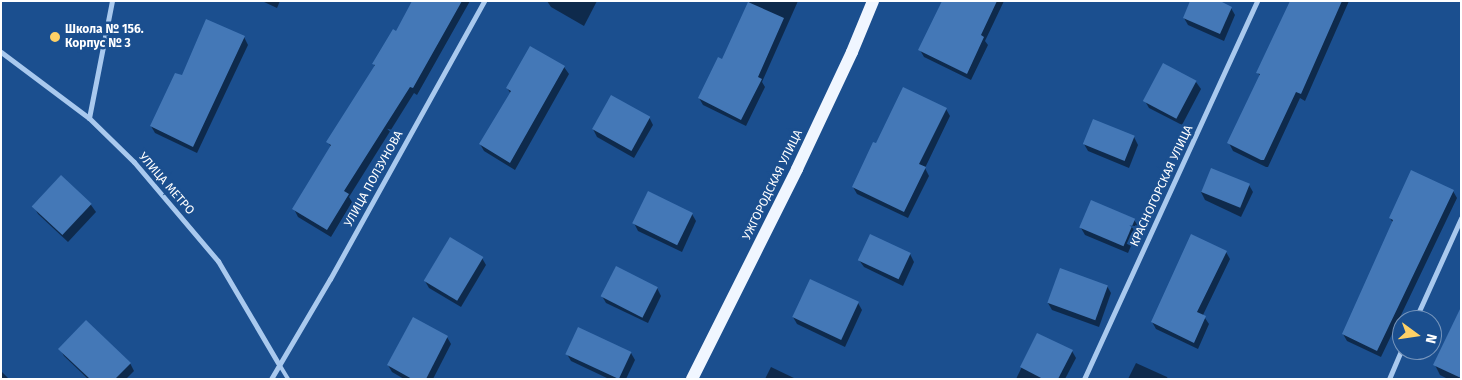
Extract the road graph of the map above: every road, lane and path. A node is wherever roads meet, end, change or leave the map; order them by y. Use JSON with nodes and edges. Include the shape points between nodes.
{"nodes":[{"id":1,"x":112,"y":1,"type":"edge"},
{"id":2,"x":484,"y":1,"type":"edge"},
{"id":3,"x":873,"y":1,"type":"edge"},
{"id":4,"x":1257,"y":1,"type":"edge"},
{"id":5,"x":1,"y":52,"type":"edge"},
{"id":6,"x":88,"y":118,"type":"junction"},
{"id":7,"x":1461,"y":218,"type":"edge"},
{"id":8,"x":1420,"y":310,"type":"edge"},
{"id":9,"x":1397,"y":360,"type":"edge"},
{"id":10,"x":278,"y":363,"type":"junction"},
{"id":11,"x":270,"y":379,"type":"edge"},
{"id":12,"x":288,"y":379,"type":"edge"},
{"id":13,"x":692,"y":379,"type":"edge"},
{"id":14,"x":1084,"y":379,"type":"edge"},
{"id":15,"x":1389,"y":379,"type":"edge"}],
"edges":[{"from":1,"to":6,"type":"street"},
{"from":2,"to":10,"type":"street","name":"УЛИЦА ПОЛЗУНОВА","via":[[330,279]]},
{"from":3,"to":13,"type":"main road","name":"УЖГОРОДСКАЯ УЛИЦА","via":[[797,169]]},
{"from":4,"to":14,"type":"street","name":"КРАСНОГОРСКАЯ УЛИЦА"},
{"from":5,"to":6,"type":"street","name":"УЛИЦА МЕТРО"},
{"from":6,"to":10,"type":"street","name":"УЛИЦА МЕТРО","via":[[134,162],[218,261]]},
{"from":7,"to":8,"type":"street"},
{"from":9,"to":15,"type":"street"},
{"from":10,"to":11,"type":"street","name":"УЛИЦА ПОЛЗУНОВА"},
{"from":10,"to":12,"type":"lane"}]}
